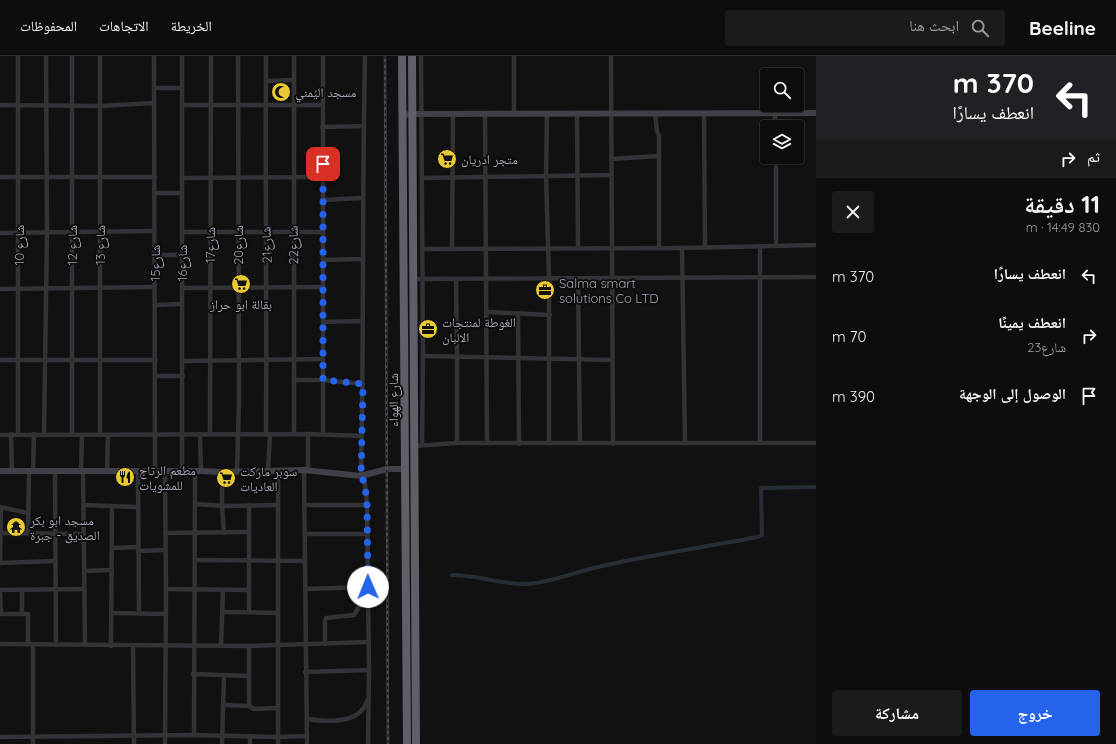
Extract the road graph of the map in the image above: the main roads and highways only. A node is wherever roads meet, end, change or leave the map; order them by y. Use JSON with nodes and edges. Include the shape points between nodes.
{"nodes":[{"id":1,"x":402,"y":56,"type":"edge"},
{"id":2,"x":412,"y":56,"type":"edge"},
{"id":3,"x":407,"y":744,"type":"edge"},
{"id":4,"x":416,"y":744,"type":"edge"}],
"edges":[{"from":1,"to":3,"type":"highway","name":"شارع الهواء"},
{"from":2,"to":4,"type":"highway","name":"شارع الهواء","via":[[412,280],[418,445]]}]}
